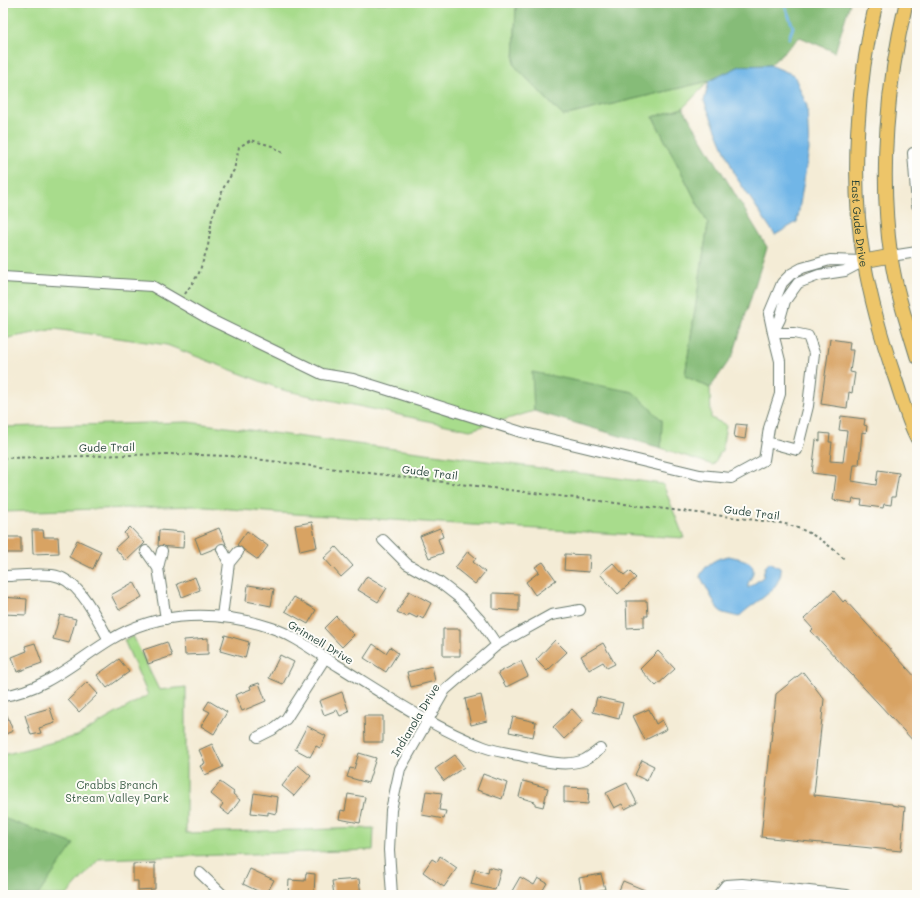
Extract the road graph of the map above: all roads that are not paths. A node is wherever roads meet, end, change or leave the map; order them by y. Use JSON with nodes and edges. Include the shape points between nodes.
{"nodes":[{"id":1,"x":876,"y":3,"type":"edge"},
{"id":2,"x":906,"y":3,"type":"edge"},
{"id":3,"x":913,"y":153,"type":"dead end"},
{"id":4,"x":917,"y":205,"type":"edge"},
{"id":5,"x":917,"y":252,"type":"edge"},
{"id":6,"x":891,"y":256,"type":"junction"},
{"id":7,"x":864,"y":261,"type":"junction"},
{"id":8,"x":3,"y":277,"type":"edge"},
{"id":9,"x":773,"y":333,"type":"junction"},
{"id":10,"x":917,"y":357,"type":"edge"},
{"id":11,"x":917,"y":438,"type":"edge"},
{"id":12,"x":767,"y":442,"type":"junction"},
{"id":13,"x":383,"y":540,"type":"dead end"},
{"id":14,"x":222,"y":548,"type":"dead end"},
{"id":15,"x":146,"y":551,"type":"dead end"},
{"id":16,"x":162,"y":551,"type":"dead end"},
{"id":17,"x":238,"y":552,"type":"dead end"},
{"id":18,"x":229,"y":563,"type":"junction"},
{"id":19,"x":158,"y":568,"type":"junction"},
{"id":20,"x":3,"y":576,"type":"edge"},
{"id":21,"x":580,"y":610,"type":"dead end"},
{"id":22,"x":222,"y":616,"type":"junction"},
{"id":23,"x":166,"y":619,"type":"junction"},
{"id":24,"x":109,"y":640,"type":"junction"},
{"id":25,"x":497,"y":645,"type":"junction"},
{"id":26,"x":325,"y":658,"type":"junction"},
{"id":27,"x":3,"y":696,"type":"edge"},
{"id":28,"x":426,"y":721,"type":"junction"},
{"id":29,"x":258,"y":737,"type":"dead end"},
{"id":30,"x":600,"y":749,"type":"dead end"},
{"id":31,"x":200,"y":873,"type":"dead end"},
{"id":32,"x":223,"y":895,"type":"edge"},
{"id":33,"x":392,"y":895,"type":"edge"},
{"id":34,"x":718,"y":895,"type":"edge"},
{"id":35,"x":847,"y":895,"type":"edge"}],
"edges":[{"from":1,"to":7,"type":"main road","name":"East Gude Drive","via":[[865,64],[859,134],[859,207]]},
{"from":2,"to":6,"type":"main road","via":[[888,112],[887,201]]},
{"from":3,"to":4,"type":"street"},
{"from":5,"to":6,"type":"street"},
{"from":6,"to":7,"type":"main road"},
{"from":6,"to":10,"type":"main road"},
{"from":7,"to":9,"type":"street","via":[[830,260],[791,274],[782,283],[770,314]]},
{"from":7,"to":11,"type":"main road","name":"East Gude Drive","via":[[884,345]]},
{"from":8,"to":12,"type":"street","via":[[152,286],[208,319],[322,374],[353,380],[528,434],[700,475],[731,478],[764,460]]},
{"from":9,"to":12,"type":"street","via":[[780,361],[780,394]]},
{"from":9,"to":12,"type":"street","via":[[808,336],[814,353],[808,406],[797,450]]},
{"from":13,"to":25,"type":"street","via":[[407,564],[439,582],[461,599],[480,620]]},
{"from":14,"to":18,"type":"street"},
{"from":15,"to":19,"type":"street"},
{"from":16,"to":19,"type":"street"},
{"from":17,"to":18,"type":"street"},
{"from":18,"to":22,"type":"street"},
{"from":19,"to":23,"type":"street"},
{"from":20,"to":24,"type":"street","via":[[53,575],[68,581],[80,593]]},
{"from":21,"to":25,"type":"street","name":"Indianola Drive","via":[[551,615]]},
{"from":22,"to":23,"type":"street","name":"Grinnell Drive","via":[[191,615]]},
{"from":22,"to":26,"type":"street","name":"Grinnell Drive","via":[[242,618],[273,628]]},
{"from":23,"to":24,"type":"street","name":"Grinnell Drive","via":[[130,628]]},
{"from":24,"to":27,"type":"street","name":"Grinnell Drive","via":[[57,677],[16,694]]},
{"from":25,"to":28,"type":"street","name":"Indianola Drive","via":[[445,690]]},
{"from":26,"to":28,"type":"street","name":"Grinnell Drive"},
{"from":26,"to":29,"type":"street","via":[[286,719]]},
{"from":28,"to":30,"type":"street","name":"Grinnell Drive","via":[[485,747],[544,761],[576,762],[584,760]]},
{"from":28,"to":33,"type":"street","name":"Indianola Drive","via":[[400,769],[391,810],[389,850]]},
{"from":31,"to":32,"type":"street"},
{"from":34,"to":35,"type":"street","via":[[726,885],[742,884]]}]}
